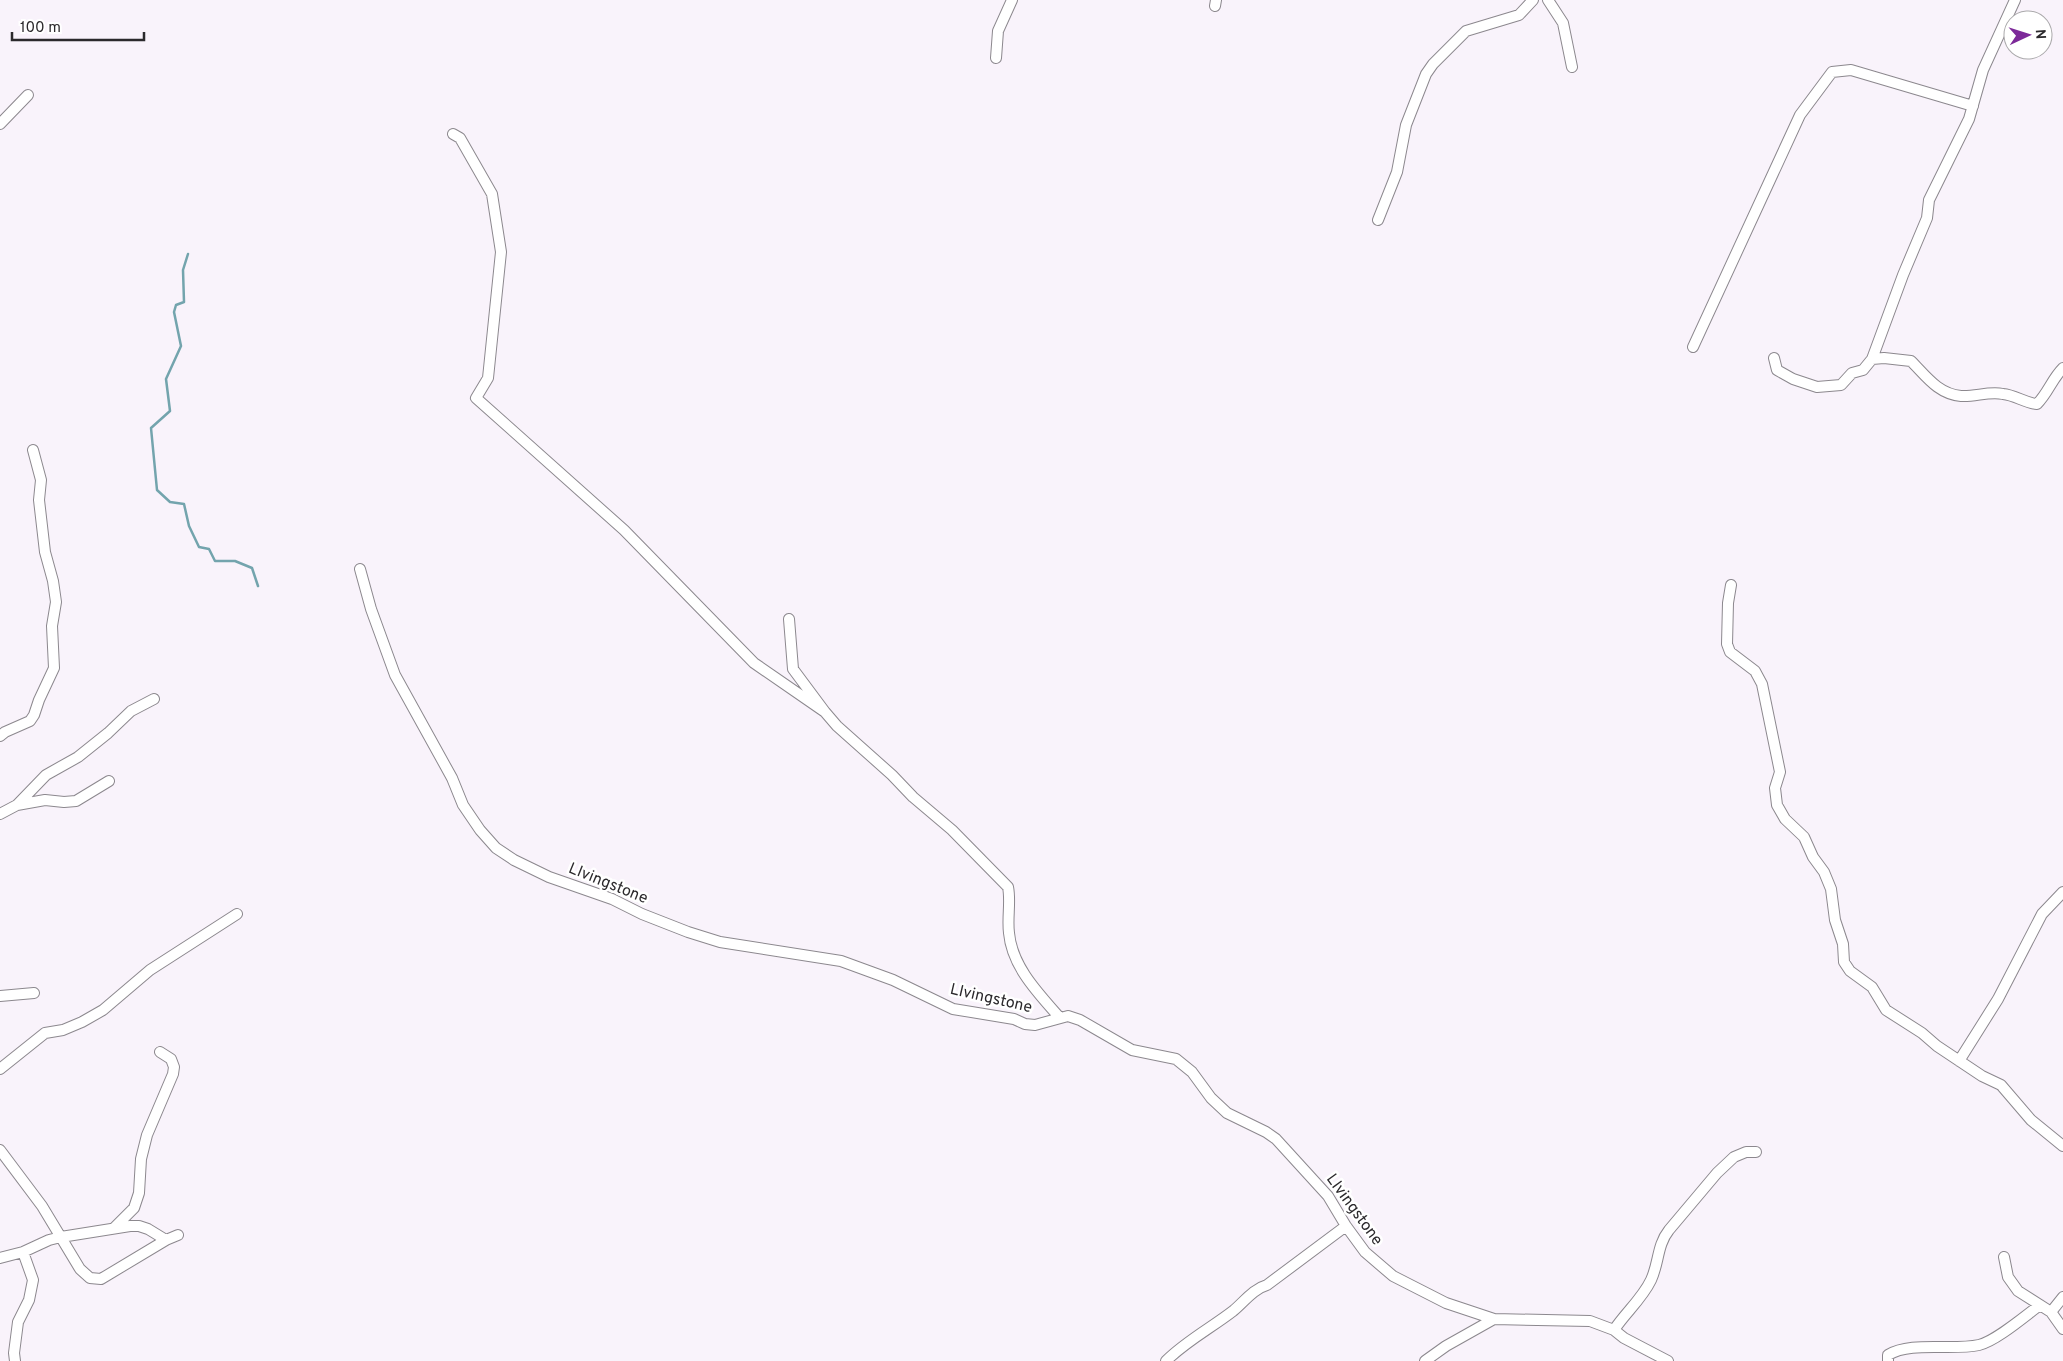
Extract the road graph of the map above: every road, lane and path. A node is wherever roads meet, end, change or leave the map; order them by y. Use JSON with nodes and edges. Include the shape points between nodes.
{"nodes":[{"id":1,"x":1012,"y":0,"type":"edge"},
{"id":2,"x":1533,"y":0,"type":"edge"},
{"id":3,"x":1548,"y":0,"type":"edge"},
{"id":4,"x":2015,"y":0,"type":"edge"},
{"id":5,"x":996,"y":58,"type":"dead end"},
{"id":6,"x":1572,"y":67,"type":"dead end"},
{"id":7,"x":28,"y":95,"type":"dead end"},
{"id":8,"x":1973,"y":106,"type":"junction"},
{"id":9,"x":0,"y":124,"type":"edge"},
{"id":10,"x":453,"y":134,"type":"dead end"},
{"id":11,"x":1378,"y":220,"type":"dead end"},
{"id":12,"x":1693,"y":347,"type":"dead end"},
{"id":13,"x":1774,"y":358,"type":"dead end"},
{"id":14,"x":1872,"y":359,"type":"junction"},
{"id":15,"x":2063,"y":368,"type":"edge"},
{"id":16,"x":33,"y":450,"type":"dead end"},
{"id":17,"x":360,"y":569,"type":"dead end"},
{"id":18,"x":1730,"y":585,"type":"dead end"},
{"id":19,"x":789,"y":619,"type":"dead end"},
{"id":20,"x":154,"y":699,"type":"dead end"},
{"id":21,"x":825,"y":712,"type":"junction"},
{"id":22,"x":0,"y":736,"type":"edge"},
{"id":23,"x":109,"y":782,"type":"dead end"},
{"id":24,"x":17,"y":805,"type":"junction"},
{"id":25,"x":0,"y":814,"type":"edge"},
{"id":26,"x":2063,"y":892,"type":"edge"},
{"id":27,"x":238,"y":914,"type":"dead end"},
{"id":28,"x":34,"y":993,"type":"dead end"},
{"id":29,"x":0,"y":996,"type":"edge"},
{"id":30,"x":1060,"y":1018,"type":"junction"},
{"id":31,"x":160,"y":1052,"type":"dead end"},
{"id":32,"x":1959,"y":1061,"type":"junction"},
{"id":33,"x":0,"y":1069,"type":"edge"},
{"id":34,"x":2063,"y":1146,"type":"edge"},
{"id":35,"x":0,"y":1150,"type":"edge"},
{"id":36,"x":1756,"y":1152,"type":"dead end"},
{"id":37,"x":1346,"y":1226,"type":"junction"},
{"id":38,"x":114,"y":1228,"type":"junction"},
{"id":39,"x":178,"y":1235,"type":"dead end"},
{"id":40,"x":62,"y":1237,"type":"junction"},
{"id":41,"x":166,"y":1240,"type":"junction"},
{"id":42,"x":23,"y":1252,"type":"junction"},
{"id":43,"x":2004,"y":1257,"type":"dead end"},
{"id":44,"x":0,"y":1258,"type":"edge"},
{"id":45,"x":2063,"y":1297,"type":"edge"},
{"id":46,"x":2040,"y":1305,"type":"junction"},
{"id":47,"x":2051,"y":1312,"type":"junction"},
{"id":48,"x":1494,"y":1319,"type":"junction"},
{"id":49,"x":2063,"y":1329,"type":"edge"},
{"id":50,"x":1614,"y":1330,"type":"junction"},
{"id":51,"x":15,"y":1361,"type":"edge"},
{"id":52,"x":1166,"y":1361,"type":"edge"},
{"id":53,"x":1425,"y":1361,"type":"edge"},
{"id":54,"x":1668,"y":1361,"type":"edge"},
{"id":55,"x":1888,"y":1361,"type":"edge"}],
"edges":[{"from":1,"to":5,"type":"street","via":[[998,32]]},
{"from":2,"to":11,"type":"street","via":[[1519,15],[1466,31],[1433,64],[1406,126],[1397,172]]},
{"from":3,"to":6,"type":"street","via":[[1563,23]]},
{"from":4,"to":8,"type":"street","via":[[1983,70]]},
{"from":7,"to":9,"type":"street"},
{"from":8,"to":12,"type":"street","via":[[1851,70],[1832,72],[1800,115]]},
{"from":8,"to":14,"type":"street","via":[[1929,200],[1927,218]]},
{"from":10,"to":21,"type":"street","via":[[460,138],[492,194],[501,252],[488,378],[476,398],[624,530],[754,663]]},
{"from":13,"to":14,"type":"street","via":[[1777,370],[1784,375],[1817,387],[1841,385],[1852,373],[1863,370]]},
{"from":14,"to":15,"type":"street","via":[[1911,361],[1939,390],[1960,396],[1994,392],[2037,404]]},
{"from":16,"to":22,"type":"street","via":[[41,480],[39,500],[45,552],[56,602],[52,626],[54,668],[30,721]]},
{"from":17,"to":30,"type":"street","name":"LIvingstone","via":[[395,675],[452,778],[462,805],[496,848],[514,860],[667,924],[720,942],[840,961],[965,1012],[995,1015],[1035,1025]]},
{"from":18,"to":32,"type":"street","via":[[1727,644],[1736,658],[1755,671],[1762,684],[1780,772],[1774,788],[1777,805],[1785,819],[1804,837],[1824,872],[1831,889],[1844,962],[1850,971],[1872,987],[1886,1010]]},
{"from":19,"to":21,"type":"street","via":[[794,669]]},
{"from":20,"to":24,"type":"street","via":[[131,711],[78,757],[46,775]]},
{"from":21,"to":30,"type":"street","via":[[1008,887],[1009,935],[1016,958],[1027,978]]},
{"from":23,"to":24,"type":"street","via":[[76,801],[45,800]]},
{"from":24,"to":25,"type":"street"},
{"from":26,"to":32,"type":"street","via":[[2042,914],[1998,1000]]},
{"from":27,"to":33,"type":"street","via":[[150,970],[103,1010],[63,1030],[45,1033]]},
{"from":28,"to":29,"type":"street"},
{"from":30,"to":37,"type":"street","name":"LIvingstone","via":[[1068,1016],[1080,1020],[1132,1050],[1176,1059],[1228,1113],[1276,1139],[1328,1196]]},
{"from":31,"to":38,"type":"street","via":[[171,1059],[173,1074],[147,1135],[141,1159],[140,1193],[134,1208]]},
{"from":32,"to":34,"type":"street","via":[[2001,1085],[2031,1120]]},
{"from":35,"to":40,"type":"street"},
{"from":36,"to":50,"type":"street","via":[[1734,1157],[1668,1230],[1662,1238],[1650,1283]]},
{"from":37,"to":48,"type":"street","name":"LIvingstone","via":[[1371,1259],[1393,1276],[1446,1302]]},
{"from":37,"to":52,"type":"street","via":[[1260,1287]]},
{"from":38,"to":40,"type":"street"},
{"from":38,"to":41,"type":"street","via":[[139,1226]]},
{"from":39,"to":41,"type":"street"},
{"from":40,"to":41,"type":"street","via":[[80,1269],[90,1278],[101,1280]]},
{"from":40,"to":42,"type":"street"},
{"from":42,"to":44,"type":"street"},
{"from":42,"to":51,"type":"street","via":[[33,1280],[29,1300],[18,1322]]},
{"from":43,"to":46,"type":"street","via":[[2008,1277],[2018,1291]]},
{"from":45,"to":47,"type":"street"},
{"from":46,"to":47,"type":"street"},
{"from":46,"to":55,"type":"street","via":[[1979,1345],[1948,1349],[1909,1348],[1888,1355]]},
{"from":47,"to":49,"type":"street"},
{"from":48,"to":50,"type":"street","name":"LIvingstone","via":[[1590,1321]]},
{"from":48,"to":53,"type":"street"},
{"from":50,"to":54,"type":"street","name":"LIvingstone"}]}
